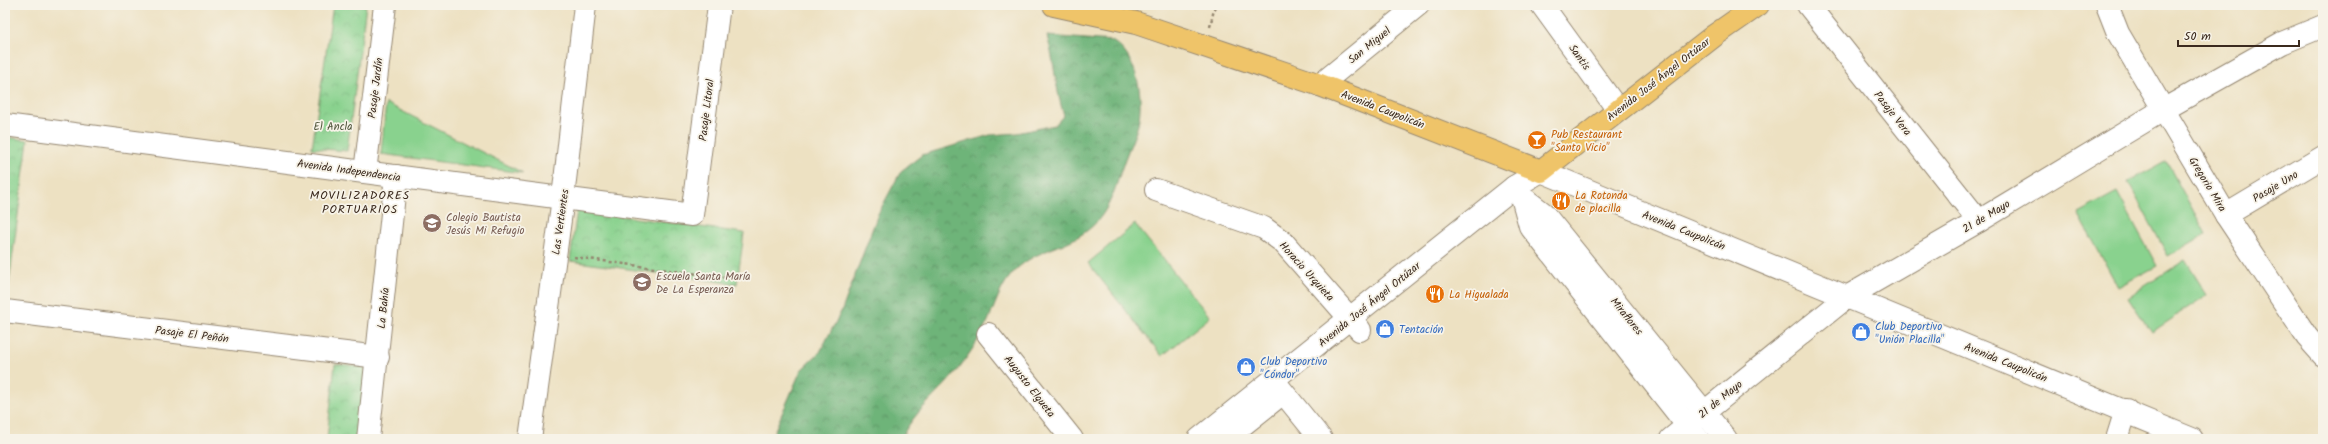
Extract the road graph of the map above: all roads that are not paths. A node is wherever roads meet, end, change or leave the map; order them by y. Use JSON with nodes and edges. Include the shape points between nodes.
{"nodes":[{"id":1,"x":385,"y":5,"type":"edge"},
{"id":2,"x":585,"y":5,"type":"edge"},
{"id":3,"x":719,"y":5,"type":"edge"},
{"id":4,"x":1054,"y":5,"type":"edge"},
{"id":5,"x":1418,"y":5,"type":"edge"},
{"id":6,"x":1542,"y":5,"type":"edge"},
{"id":7,"x":1758,"y":5,"type":"edge"},
{"id":8,"x":1808,"y":5,"type":"edge"},
{"id":9,"x":2107,"y":5,"type":"edge"},
{"id":10,"x":2323,"y":26,"type":"edge"},
{"id":11,"x":1320,"y":84,"type":"junction"},
{"id":12,"x":1618,"y":110,"type":"junction"},
{"id":13,"x":2163,"y":110,"type":"junction"},
{"id":14,"x":5,"y":124,"type":"edge"},
{"id":15,"x":2323,"y":156,"type":"edge"},
{"id":16,"x":1541,"y":171,"type":"junction"},
{"id":17,"x":365,"y":172,"type":"junction"},
{"id":18,"x":396,"y":176,"type":"junction"},
{"id":19,"x":1156,"y":190,"type":"dead end"},
{"id":20,"x":1518,"y":192,"type":"junction"},
{"id":21,"x":563,"y":198,"type":"junction"},
{"id":22,"x":692,"y":215,"type":"joint"},
{"id":23,"x":2226,"y":215,"type":"junction"},
{"id":24,"x":1979,"y":221,"type":"junction"},
{"id":25,"x":1847,"y":297,"type":"junction"},
{"id":26,"x":5,"y":311,"type":"edge"},
{"id":27,"x":1355,"y":324,"type":"junction"},
{"id":28,"x":988,"y":334,"type":"dead end"},
{"id":29,"x":2323,"y":355,"type":"edge"},
{"id":30,"x":378,"y":357,"type":"junction"},
{"id":31,"x":1279,"y":387,"type":"junction"},
{"id":32,"x":2126,"y":410,"type":"junction"},
{"id":33,"x":1705,"y":412,"type":"junction"},
{"id":34,"x":1685,"y":435,"type":"edge"},
{"id":35,"x":368,"y":439,"type":"edge"},
{"id":36,"x":530,"y":439,"type":"edge"},
{"id":37,"x":1072,"y":439,"type":"edge"},
{"id":38,"x":1199,"y":439,"type":"edge"},
{"id":39,"x":1225,"y":439,"type":"edge"},
{"id":40,"x":1321,"y":439,"type":"edge"},
{"id":41,"x":1726,"y":439,"type":"edge"},
{"id":42,"x":2117,"y":439,"type":"edge"},
{"id":43,"x":2192,"y":439,"type":"edge"}],
"edges":[{"from":1,"to":17,"type":"street","name":"Pasaje Jardín"},
{"from":2,"to":21,"type":"street","name":"Las Vertientes"},
{"from":3,"to":22,"type":"street","name":"Pasaje Litoral"},
{"from":4,"to":11,"type":"main road","name":"Avenida Caupolicán","via":[[1136,23]]},
{"from":5,"to":11,"type":"street","name":"San Miguel"},
{"from":6,"to":12,"type":"street","name":"Santis"},
{"from":7,"to":12,"type":"main road","name":"Avenida José Ángel Ortúzar","via":[[1726,26]]},
{"from":8,"to":24,"type":"street","name":"Pasaje Vera"},
{"from":9,"to":13,"type":"street","name":"Gregorio Mira","via":[[2118,34]]},
{"from":10,"to":13,"type":"street","name":"21 de Mayo","via":[[2282,43]]},
{"from":11,"to":16,"type":"main road","name":"Avenida Caupolicán"},
{"from":12,"to":16,"type":"main road","name":"Avenida José Ángel Ortúzar"},
{"from":13,"to":23,"type":"street","name":"Gregorio Mira"},
{"from":13,"to":24,"type":"street","name":"21 de Mayo"},
{"from":14,"to":17,"type":"street","name":"Avenida Independencia"},
{"from":15,"to":23,"type":"street","name":"Pasaje Uno"},
{"from":16,"to":20,"type":"street","name":"Avenida José Ángel Ortúzar"},
{"from":16,"to":25,"type":"street","name":"Avenida Caupolicán"},
{"from":17,"to":18,"type":"street","name":"Avenida Independencia"},
{"from":18,"to":21,"type":"street","name":"Avenida Independencia"},
{"from":18,"to":30,"type":"street","name":"La Bahía"},
{"from":19,"to":27,"type":"street","name":"Horacio Urquieta","via":[[1264,228],[1283,242]]},
{"from":20,"to":27,"type":"street","name":"Avenida José Ángel Ortúzar"},
{"from":20,"to":33,"type":"street","name":"Miraflores","via":[[1543,212]]},
{"from":20,"to":34,"type":"street","name":"Miraflores","via":[[1530,226]]},
{"from":21,"to":22,"type":"street","name":"Avenida Independencia"},
{"from":21,"to":36,"type":"street","name":"Las Vertientes"},
{"from":23,"to":29,"type":"street","name":"Gregorio Mira","via":[[2307,337]]},
{"from":24,"to":25,"type":"street","name":"21 de Mayo"},
{"from":25,"to":32,"type":"street","name":"Avenida Caupolicán"},
{"from":25,"to":33,"type":"street","name":"21 de Mayo"},
{"from":26,"to":30,"type":"street","name":"Pasaje El Peñón"},
{"from":27,"to":31,"type":"street","name":"Avenida José Ángel Ortúzar"},
{"from":28,"to":37,"type":"street","name":"Augusto Elgueta"},
{"from":30,"to":35,"type":"street","name":"La Bahía"},
{"from":31,"to":38,"type":"street","name":"Avenida José Ángel Ortúzar"},
{"from":31,"to":39,"type":"street","name":"Avenida José Ángel Ortúzar"},
{"from":31,"to":40,"type":"street"},
{"from":32,"to":42,"type":"street"},
{"from":32,"to":43,"type":"street","name":"Avenida Caupolicán"},
{"from":33,"to":34,"type":"street","name":"21 de Mayo"},
{"from":33,"to":41,"type":"street","name":"Miraflores"}]}
